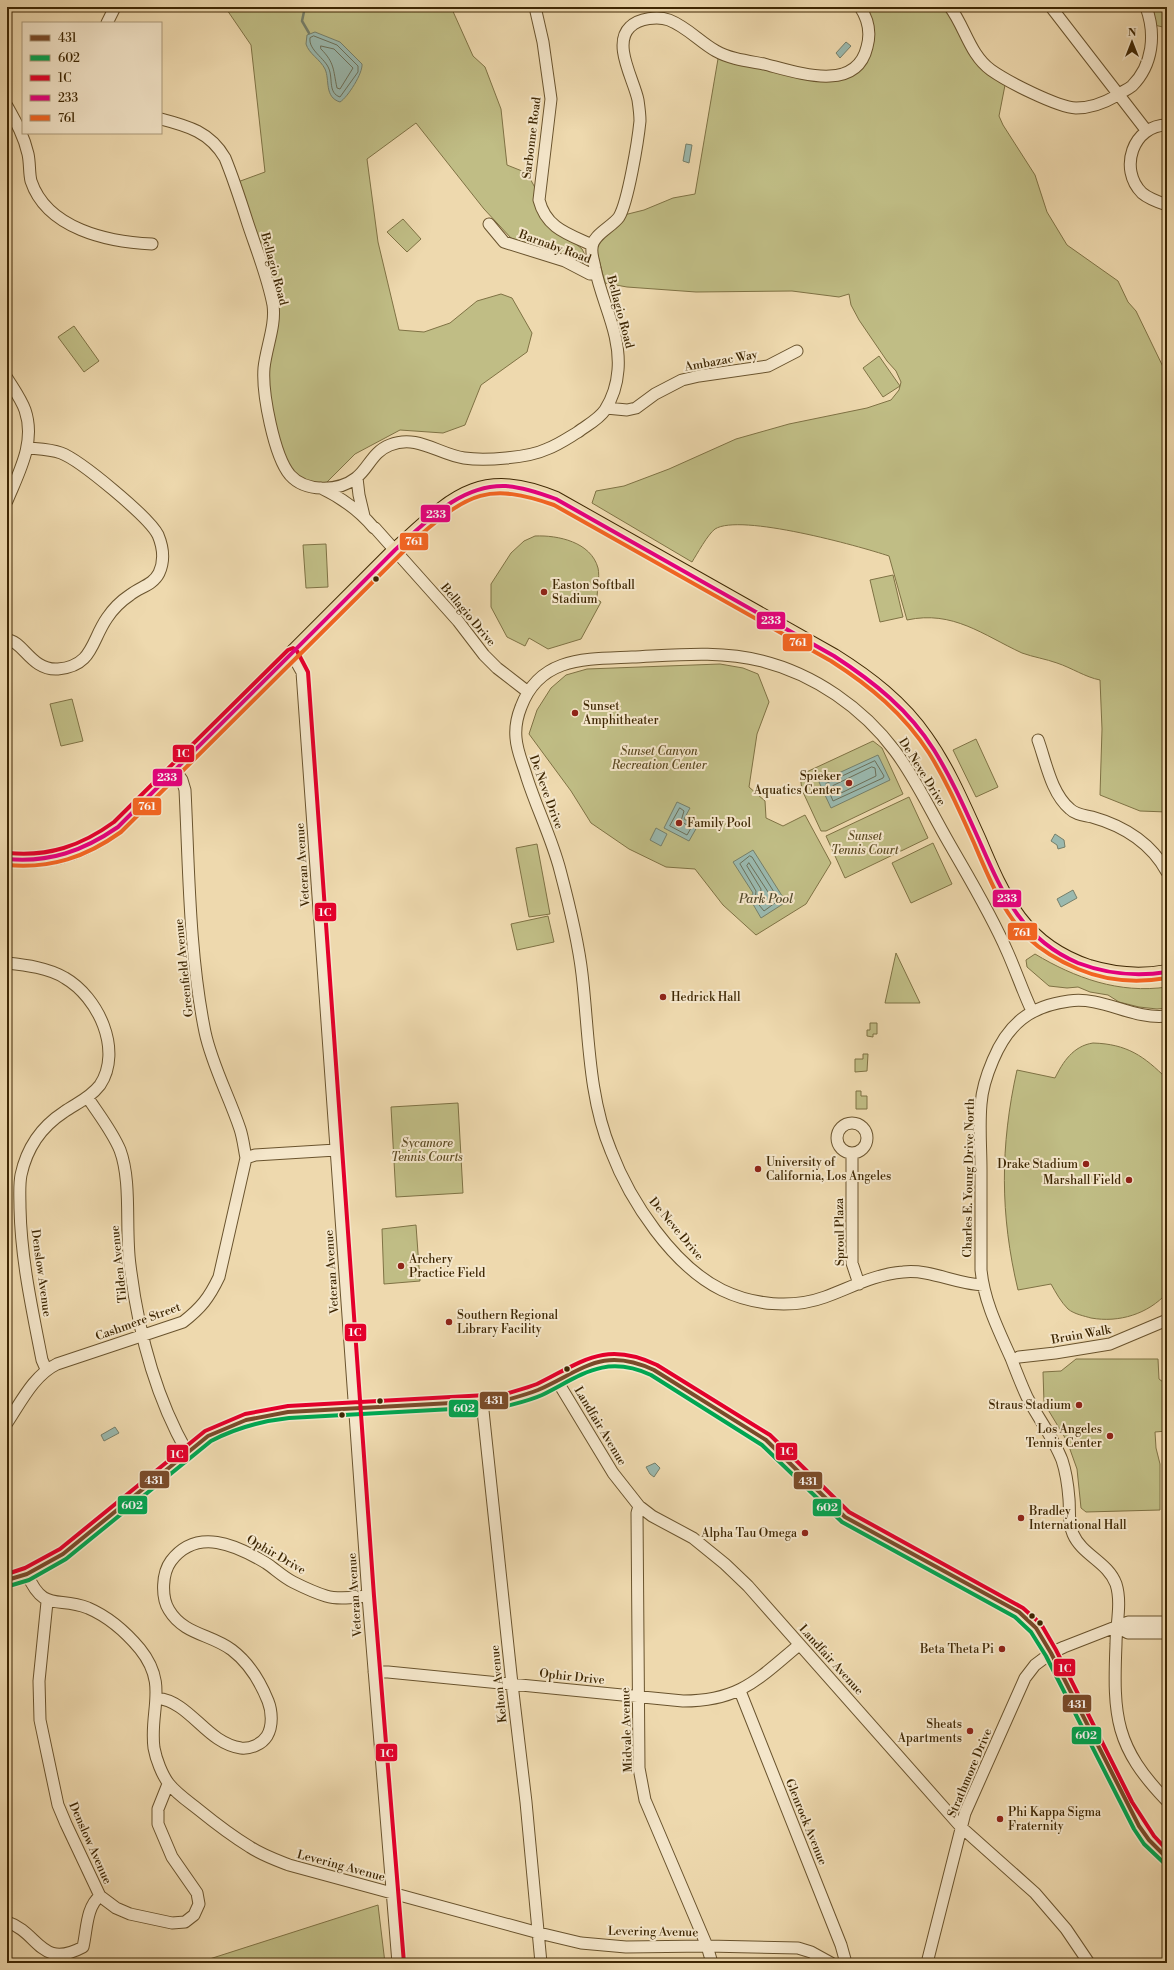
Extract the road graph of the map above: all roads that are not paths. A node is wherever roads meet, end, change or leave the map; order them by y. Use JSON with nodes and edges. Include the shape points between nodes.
{"nodes":[{"id":1,"x":115,"y":7,"type":"edge"},
{"id":2,"x":535,"y":7,"type":"edge"},
{"id":3,"x":860,"y":7,"type":"edge"},
{"id":4,"x":950,"y":7,"type":"edge"},
{"id":5,"x":1051,"y":7,"type":"edge"},
{"id":6,"x":1146,"y":7,"type":"edge"},
{"id":7,"x":108,"y":22,"type":"edge"},
{"id":8,"x":1119,"y":94,"type":"junction"},
{"id":9,"x":7,"y":106,"type":"edge"},
{"id":10,"x":162,"y":119,"type":"edge"},
{"id":11,"x":1167,"y":125,"type":"edge"},
{"id":12,"x":1146,"y":130,"type":"junction"},
{"id":13,"x":22,"y":133,"type":"edge"},
{"id":14,"x":22,"y":134,"type":"edge"},
{"id":15,"x":1167,"y":205,"type":"edge"},
{"id":16,"x":489,"y":224,"type":"dead end"},
{"id":17,"x":152,"y":244,"type":"dead end"},
{"id":18,"x":592,"y":245,"type":"junction"},
{"id":19,"x":596,"y":274,"type":"junction"},
{"id":20,"x":797,"y":351,"type":"dead end"},
{"id":21,"x":7,"y":378,"type":"edge"},
{"id":22,"x":606,"y":408,"type":"junction"},
{"id":23,"x":28,"y":448,"type":"junction"},
{"id":24,"x":357,"y":478,"type":"junction"},
{"id":25,"x":321,"y":488,"type":"junction"},
{"id":26,"x":7,"y":501,"type":"edge"},
{"id":27,"x":364,"y":516,"type":"junction"},
{"id":28,"x":395,"y":550,"type":"junction"},
{"id":29,"x":7,"y":640,"type":"edge"},
{"id":30,"x":292,"y":654,"type":"junction"},
{"id":31,"x":528,"y":692,"type":"junction"},
{"id":32,"x":1038,"y":740,"type":"dead end"},
{"id":33,"x":175,"y":770,"type":"junction"},
{"id":34,"x":7,"y":859,"type":"edge"},
{"id":35,"x":1167,"y":872,"type":"edge"},
{"id":36,"x":7,"y":963,"type":"edge"},
{"id":37,"x":1167,"y":972,"type":"edge"},
{"id":38,"x":1032,"y":1011,"type":"junction"},
{"id":39,"x":1167,"y":1016,"type":"edge"},
{"id":40,"x":88,"y":1098,"type":"junction"},
{"id":41,"x":336,"y":1150,"type":"junction"},
{"id":42,"x":852,"y":1154,"type":"dead end"},
{"id":43,"x":246,"y":1158,"type":"junction"},
{"id":44,"x":859,"y":1284,"type":"junction"},
{"id":45,"x":983,"y":1284,"type":"junction"},
{"id":46,"x":1167,"y":1320,"type":"edge"},
{"id":47,"x":142,"y":1337,"type":"junction"},
{"id":48,"x":1019,"y":1357,"type":"dead end"},
{"id":49,"x":46,"y":1369,"type":"junction"},
{"id":50,"x":556,"y":1379,"type":"junction"},
{"id":51,"x":482,"y":1401,"type":"junction"},
{"id":52,"x":354,"y":1409,"type":"junction"},
{"id":53,"x":7,"y":1423,"type":"edge"},
{"id":54,"x":187,"y":1452,"type":"junction"},
{"id":55,"x":639,"y":1506,"type":"junction"},
{"id":56,"x":27,"y":1574,"type":"junction"},
{"id":57,"x":7,"y":1580,"type":"edge"},
{"id":58,"x":368,"y":1596,"type":"junction"},
{"id":59,"x":47,"y":1602,"type":"junction"},
{"id":60,"x":1167,"y":1622,"type":"edge"},
{"id":61,"x":1117,"y":1627,"type":"junction"},
{"id":62,"x":1167,"y":1633,"type":"edge"},
{"id":63,"x":799,"y":1645,"type":"junction"},
{"id":64,"x":1051,"y":1653,"type":"junction"},
{"id":65,"x":374,"y":1672,"type":"junction"},
{"id":66,"x":512,"y":1684,"type":"junction"},
{"id":67,"x":740,"y":1691,"type":"junction"},
{"id":68,"x":638,"y":1697,"type":"junction"},
{"id":69,"x":157,"y":1698,"type":"junction"},
{"id":70,"x":168,"y":1784,"type":"junction"},
{"id":71,"x":1167,"y":1801,"type":"edge"},
{"id":72,"x":961,"y":1827,"type":"junction"},
{"id":73,"x":1167,"y":1858,"type":"edge"},
{"id":74,"x":392,"y":1894,"type":"junction"},
{"id":75,"x":100,"y":1896,"type":"junction"},
{"id":76,"x":7,"y":1922,"type":"edge"},
{"id":77,"x":539,"y":1933,"type":"junction"},
{"id":78,"x":707,"y":1946,"type":"junction"},
{"id":79,"x":398,"y":1963,"type":"edge"},
{"id":80,"x":541,"y":1963,"type":"edge"},
{"id":81,"x":712,"y":1963,"type":"edge"},
{"id":82,"x":831,"y":1963,"type":"edge"},
{"id":83,"x":846,"y":1963,"type":"edge"},
{"id":84,"x":927,"y":1963,"type":"edge"},
{"id":85,"x":1089,"y":1963,"type":"edge"}],
"edges":[{"from":1,"to":7,"type":"street"},
{"from":2,"to":18,"type":"street","name":"Sarbonne Road","via":[[552,99],[538,195],[540,204],[553,226]]},
{"from":3,"to":18,"type":"street","via":[[869,34],[867,49],[862,61],[854,69],[834,76],[809,75],[719,53],[667,19],[640,20],[630,27],[624,37],[623,52],[640,111],[637,136],[625,204],[616,220],[594,240]]},
{"from":4,"to":8,"type":"street","via":[[980,60],[989,69],[1014,84],[1060,105],[1076,108],[1102,104]]},
{"from":5,"to":8,"type":"street"},
{"from":6,"to":8,"type":"street","via":[[1152,39],[1148,58],[1141,76]]},
{"from":8,"to":12,"type":"street"},
{"from":9,"to":13,"type":"street"},
{"from":10,"to":25,"type":"street","name":"Bellagio Road","via":[[194,128],[208,137],[221,151],[229,166],[263,267],[273,307],[264,366],[264,386],[266,407],[279,454],[282,463],[294,479],[302,484]]},
{"from":11,"to":12,"type":"street"},
{"from":12,"to":15,"type":"street","via":[[1134,146],[1130,156],[1130,170],[1134,183],[1142,193]]},
{"from":14,"to":17,"type":"street","via":[[29,154],[31,180],[48,208],[72,225],[106,239]]},
{"from":16,"to":19,"type":"street","name":"Barnaby Road","via":[[504,242],[565,261],[590,274]]},
{"from":18,"to":19,"type":"street","name":"Bellagio Road"},
{"from":19,"to":22,"type":"street","name":"Bellagio Road","via":[[614,330],[619,359],[616,387]]},
{"from":20,"to":22,"type":"street","name":"Ambazac Way","via":[[768,366],[682,380],[655,394],[636,408]]},
{"from":21,"to":23,"type":"street","via":[[25,409],[29,426]]},
{"from":22,"to":24,"type":"street","name":"Bellagio Road","via":[[593,422],[558,444],[539,452],[467,459],[449,455],[419,442],[401,441],[377,452]]},
{"from":23,"to":26,"type":"street"},
{"from":23,"to":29,"type":"street","via":[[62,453],[107,484],[157,533],[163,548],[162,562],[158,574],[151,583],[118,604],[106,619],[92,650],[81,662],[71,667],[44,667],[33,661],[17,644]]},
{"from":24,"to":25,"type":"street","name":"Bellagio Road"},
{"from":24,"to":27,"type":"street"},
{"from":25,"to":27,"type":"street"},
{"from":27,"to":28,"type":"street","name":"Bellagio Drive"},
{"from":28,"to":30,"type":"main road"},
{"from":28,"to":31,"type":"street","name":"Bellagio Drive","via":[[458,621],[484,655]]},
{"from":28,"to":37,"type":"main road","via":[[440,509],[459,496],[474,491],[487,487],[514,487],[556,498],[834,656],[881,688],[927,738],[967,813],[1005,898],[1026,926],[1047,945],[1068,958],[1106,971],[1133,975]]},
{"from":30,"to":33,"type":"main road"},
{"from":30,"to":41,"type":"street","name":"Veteran Avenue","via":[[302,672]]},
{"from":31,"to":38,"type":"street","name":"De Neve Drive","via":[[548,671],[580,659],[665,655],[738,656],[766,662],[816,681],[866,718],[884,737],[908,770],[1007,949]]},
{"from":31,"to":44,"type":"street","name":"De Neve Drive","via":[[516,722],[516,744],[558,864],[570,908],[581,963],[598,1113],[610,1150],[636,1201],[690,1268],[709,1282],[737,1296],[761,1302],[799,1303],[822,1299]]},
{"from":32,"to":35,"type":"street","via":[[1060,798],[1070,810],[1122,828],[1138,838],[1150,848]]},
{"from":33,"to":34,"type":"main road","via":[[118,827],[89,846],[52,858],[31,861]]},
{"from":33,"to":43,"type":"street","name":"Greenfield Avenue","via":[[185,790],[192,922],[198,992],[205,1033],[240,1130]]},
{"from":36,"to":40,"type":"street","name":"Denslow Avenue","via":[[41,969],[65,978],[95,1007],[104,1025],[109,1046],[108,1065],[100,1084]]},
{"from":38,"to":39,"type":"street","name":"Charles E. Young Drive North","via":[[1056,1003],[1084,1000],[1132,1014]]},
{"from":38,"to":45,"type":"street","name":"Charles E. Young Drive North","via":[[1010,1029],[1003,1039],[983,1090]]},
{"from":40,"to":47,"type":"street","name":"Tilden Avenue","via":[[111,1132],[120,1151],[125,1175],[129,1262]]},
{"from":40,"to":49,"type":"street","name":"Denslow Avenue","via":[[52,1121],[37,1136],[26,1156],[21,1176],[20,1230],[24,1267],[42,1360]]},
{"from":41,"to":43,"type":"street","via":[[255,1155]]},
{"from":41,"to":52,"type":"street","name":"Veteran Avenue"},
{"from":42,"to":44,"type":"street","name":"Sproul Plaza","via":[[852,1263]]},
{"from":43,"to":47,"type":"street","name":"Cashmere Street","via":[[219,1277],[211,1294],[200,1309],[183,1322]]},
{"from":44,"to":45,"type":"street","name":"De Neve Drive","via":[[890,1274],[910,1271],[930,1273],[963,1283]]},
{"from":45,"to":61,"type":"street","name":"Charles E. Young Drive North","via":[[1018,1378],[1062,1462],[1074,1535],[1078,1544],[1104,1566],[1116,1584]]},
{"from":46,"to":48,"type":"street","name":"Bruin Walk","via":[[1110,1344]]},
{"from":47,"to":49,"type":"street","name":"Cashmere Street"},
{"from":47,"to":54,"type":"street","name":"Tilden Avenue","via":[[158,1391]]},
{"from":49,"to":53,"type":"street","name":"Cashmere Street"},
{"from":50,"to":51,"type":"street","via":[[525,1395],[506,1400]]},
{"from":50,"to":55,"type":"street","name":"Landfair Avenue","via":[[613,1473]]},
{"from":50,"to":64,"type":"street","via":[[598,1361],[628,1361],[654,1370],[766,1440],[845,1517],[1019,1612],[1036,1628]]},
{"from":51,"to":52,"type":"street"},
{"from":51,"to":66,"type":"street","name":"Kelton Avenue"},
{"from":52,"to":54,"type":"street","via":[[264,1414],[247,1418],[208,1436]]},
{"from":52,"to":58,"type":"street","name":"Veteran Avenue"},
{"from":54,"to":56,"type":"street","via":[[63,1554]]},
{"from":55,"to":63,"type":"street","name":"Landfair Avenue","via":[[693,1538],[725,1564],[748,1586]]},
{"from":55,"to":68,"type":"street","name":"Midvale Avenue"},
{"from":56,"to":57,"type":"street"},
{"from":56,"to":59,"type":"street","via":[[31,1584]]},
{"from":58,"to":65,"type":"street","name":"Veteran Avenue"},
{"from":58,"to":69,"type":"street","name":"Ophir Drive","via":[[327,1597],[293,1582],[266,1563],[227,1544],[204,1541],[184,1548],[170,1562],[165,1577],[164,1593],[168,1609],[178,1622],[190,1631],[231,1649],[249,1666],[262,1684],[270,1710],[271,1725],[263,1741],[253,1747],[233,1746],[210,1733],[181,1707]]},
{"from":59,"to":69,"type":"street","name":"Levering Avenue","via":[[86,1608],[108,1618],[123,1630],[147,1658],[156,1684]]},
{"from":59,"to":75,"type":"street","name":"Denslow Avenue","via":[[39,1681],[40,1720],[58,1805]]},
{"from":60,"to":61,"type":"street","name":"Strathmore Drive","via":[[1128,1622]]},
{"from":61,"to":62,"type":"street","via":[[1128,1633]]},
{"from":61,"to":64,"type":"street","name":"Strathmore Drive"},
{"from":61,"to":71,"type":"street","name":"Charles E. Young Drive North","via":[[1116,1699],[1117,1718],[1122,1736],[1147,1780]]},
{"from":63,"to":67,"type":"street","name":"Ophir Drive","via":[[751,1685]]},
{"from":63,"to":72,"type":"street","name":"Landfair Avenue"},
{"from":64,"to":72,"type":"street","name":"Strathmore Drive","via":[[1035,1665],[1025,1678]]},
{"from":64,"to":73,"type":"street","via":[[1127,1805],[1149,1840]]},
{"from":65,"to":66,"type":"street","name":"Ophir Drive"},
{"from":65,"to":74,"type":"street","name":"Veteran Avenue"},
{"from":66,"to":68,"type":"street","name":"Ophir Drive"},
{"from":66,"to":77,"type":"street","name":"Kelton Avenue"},
{"from":67,"to":68,"type":"street","name":"Ophir Drive","via":[[700,1701]]},
{"from":67,"to":83,"type":"street","name":"Glenrock Avenue"},
{"from":68,"to":78,"type":"street","name":"Midvale Avenue","via":[[640,1768],[645,1800]]},
{"from":69,"to":70,"type":"street","name":"Levering Avenue","via":[[154,1747]]},
{"from":70,"to":74,"type":"street","name":"Levering Avenue","via":[[196,1808],[252,1848],[289,1866]]},
{"from":70,"to":75,"type":"street","name":"Denslow Avenue","via":[[158,1809],[158,1824],[172,1858],[197,1893],[199,1904],[194,1915],[185,1922],[130,1914],[116,1908]]},
{"from":72,"to":84,"type":"street","name":"Strathmore Drive"},
{"from":72,"to":85,"type":"street","name":"Landfair Avenue","via":[[1035,1893],[1066,1929]]},
{"from":74,"to":77,"type":"street","name":"Levering Avenue"},
{"from":74,"to":79,"type":"street","name":"Veteran Avenue"},
{"from":75,"to":76,"type":"street","via":[[93,1902],[90,1910],[83,1946],[73,1953],[52,1955],[41,1950],[20,1928]]},
{"from":77,"to":78,"type":"street","name":"Levering Avenue","via":[[580,1943],[626,1947]]},
{"from":77,"to":80,"type":"street","name":"Kelton Avenue"},
{"from":78,"to":81,"type":"street","name":"Midvale Avenue"},
{"from":78,"to":82,"type":"street","name":"Levering Avenue","via":[[798,1948]]}]}
